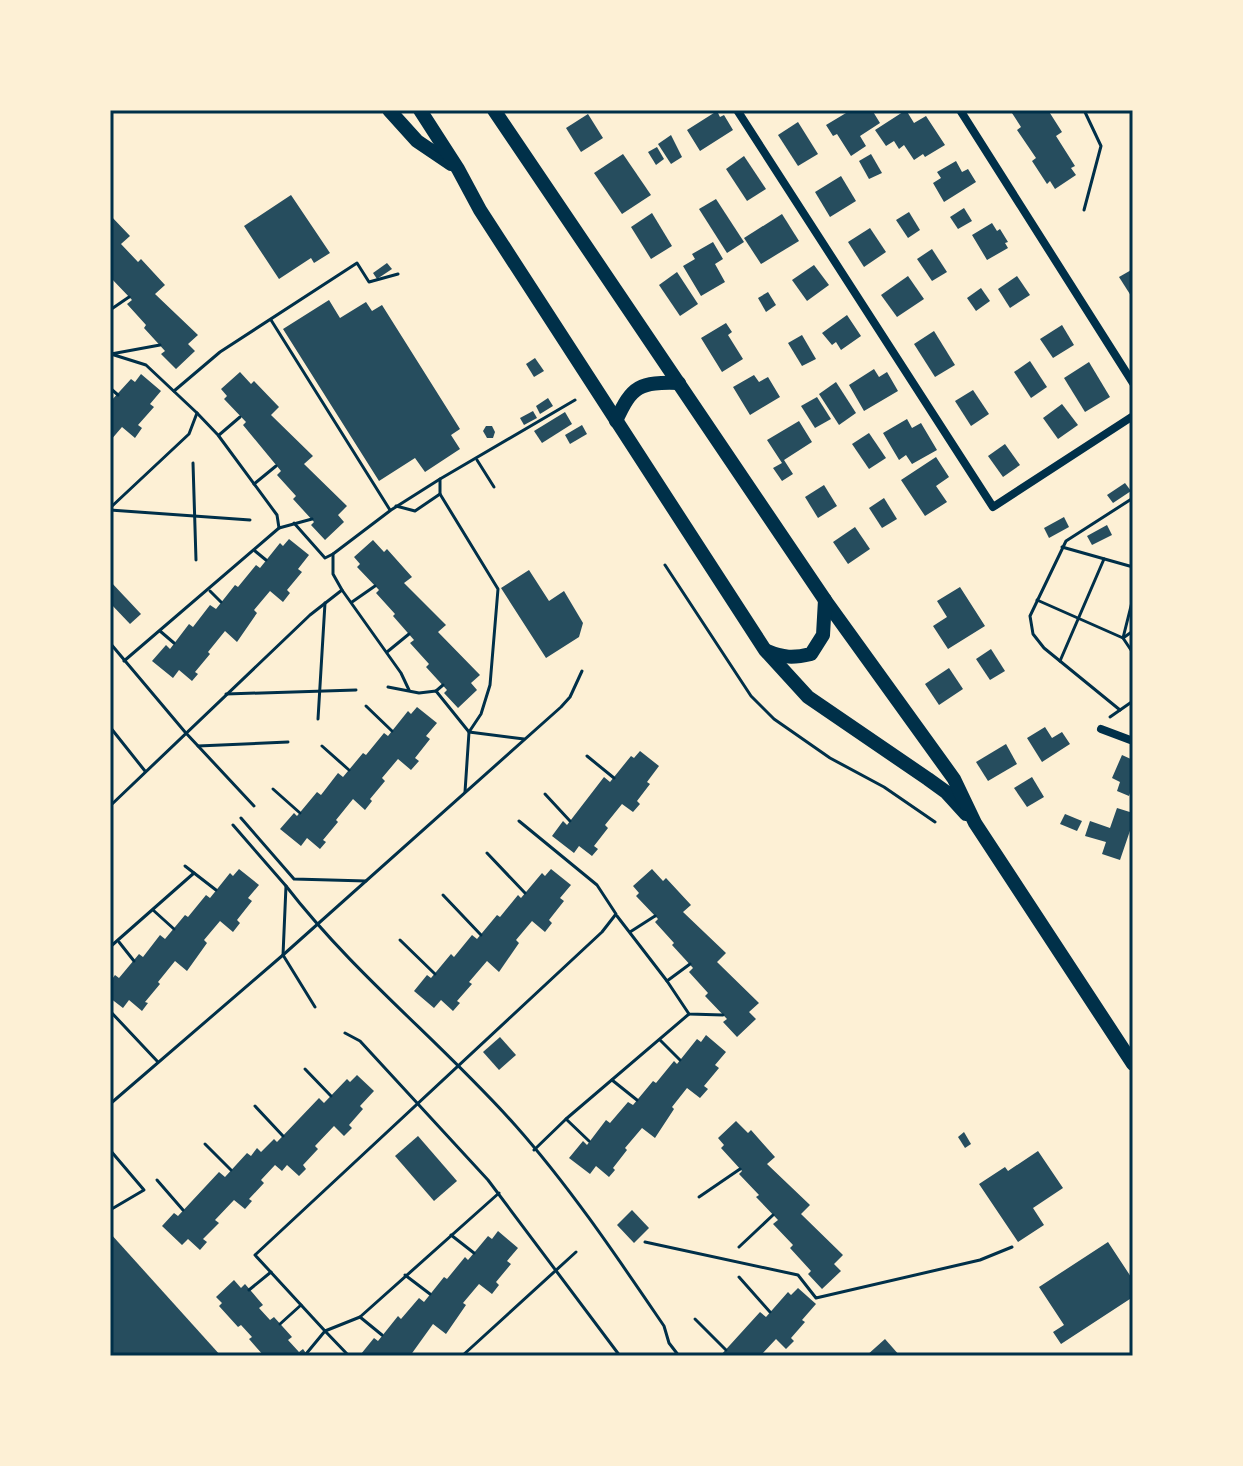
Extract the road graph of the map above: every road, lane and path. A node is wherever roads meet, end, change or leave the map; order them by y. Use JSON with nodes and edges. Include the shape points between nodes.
{"nodes":[{"id":1,"x":389,"y":110,"type":"edge"},
{"id":2,"x":420,"y":110,"type":"edge"},
{"id":3,"x":494,"y":110,"type":"edge"},
{"id":4,"x":507,"y":110,"type":"edge"},
{"id":5,"x":737,"y":110,"type":"edge"},
{"id":6,"x":960,"y":110,"type":"edge"},
{"id":7,"x":1084,"y":110,"type":"edge"},
{"id":8,"x":523,"y":152,"type":"junction"},
{"id":9,"x":458,"y":169,"type":"junction"},
{"id":10,"x":1084,"y":210,"type":"dead end"},
{"id":11,"x":398,"y":274,"type":"dead end"},
{"id":12,"x":129,"y":297,"type":"dead end"},
{"id":13,"x":110,"y":310,"type":"edge"},
{"id":14,"x":271,"y":320,"type":"junction"},
{"id":15,"x":160,"y":345,"type":"dead end"},
{"id":16,"x":679,"y":383,"type":"junction"},
{"id":17,"x":1133,"y":383,"type":"edge"},
{"id":18,"x":110,"y":388,"type":"edge"},
{"id":19,"x":174,"y":391,"type":"junction"},
{"id":20,"x":118,"y":395,"type":"dead end"},
{"id":21,"x":575,"y":400,"type":"dead end"},
{"id":22,"x":197,"y":413,"type":"junction"},
{"id":23,"x":1133,"y":416,"type":"edge"},
{"id":24,"x":240,"y":417,"type":"dead end"},
{"id":25,"x":616,"y":421,"type":"junction"},
{"id":26,"x":218,"y":435,"type":"junction"},
{"id":27,"x":476,"y":459,"type":"junction"},
{"id":28,"x":193,"y":463,"type":"dead end"},
{"id":29,"x":276,"y":466,"type":"dead end"},
{"id":30,"x":440,"y":479,"type":"junction"},
{"id":31,"x":254,"y":484,"type":"junction"},
{"id":32,"x":494,"y":487,"type":"dead end"},
{"id":33,"x":440,"y":494,"type":"junction"},
{"id":34,"x":1133,"y":498,"type":"edge"},
{"id":35,"x":396,"y":506,"type":"junction"},
{"id":36,"x":110,"y":509,"type":"edge"},
{"id":37,"x":460,"y":509,"type":"dead end"},
{"id":38,"x":391,"y":510,"type":"junction"},
{"id":39,"x":452,"y":514,"type":"junction"},
{"id":40,"x":195,"y":516,"type":"junction"},
{"id":41,"x":312,"y":519,"type":"dead end"},
{"id":42,"x":250,"y":520,"type":"dead end"},
{"id":43,"x":294,"y":523,"type":"junction"},
{"id":44,"x":279,"y":528,"type":"junction"},
{"id":45,"x":1062,"y":547,"type":"junction"},
{"id":46,"x":255,"y":551,"type":"junction"},
{"id":47,"x":333,"y":554,"type":"junction"},
{"id":48,"x":489,"y":555,"type":"dead end"},
{"id":49,"x":1104,"y":559,"type":"junction"},
{"id":50,"x":196,"y":560,"type":"dead end"},
{"id":51,"x":266,"y":560,"type":"dead end"},
{"id":52,"x":481,"y":560,"type":"junction"},
{"id":53,"x":665,"y":565,"type":"dead end"},
{"id":54,"x":1133,"y":567,"type":"edge"},
{"id":55,"x":375,"y":586,"type":"dead end"},
{"id":56,"x":208,"y":590,"type":"junction"},
{"id":57,"x":342,"y":590,"type":"junction"},
{"id":58,"x":1133,"y":598,"type":"edge"},
{"id":59,"x":825,"y":600,"type":"junction"},
{"id":60,"x":1037,"y":600,"type":"junction"},
{"id":61,"x":221,"y":602,"type":"dead end"},
{"id":62,"x":352,"y":602,"type":"junction"},
{"id":63,"x":325,"y":603,"type":"junction"},
{"id":64,"x":1079,"y":618,"type":"junction"},
{"id":65,"x":160,"y":631,"type":"junction"},
{"id":66,"x":1133,"y":631,"type":"edge"},
{"id":67,"x":409,"y":634,"type":"dead end"},
{"id":68,"x":1123,"y":638,"type":"junction"},
{"id":69,"x":110,"y":643,"type":"edge"},
{"id":70,"x":174,"y":643,"type":"dead end"},
{"id":71,"x":765,"y":650,"type":"junction"},
{"id":72,"x":387,"y":652,"type":"junction"},
{"id":73,"x":1133,"y":653,"type":"edge"},
{"id":74,"x":124,"y":661,"type":"junction"},
{"id":75,"x":1060,"y":661,"type":"junction"},
{"id":76,"x":582,"y":671,"type":"dead end"},
{"id":77,"x":443,"y":685,"type":"dead end"},
{"id":78,"x":388,"y":687,"type":"dead end"},
{"id":79,"x":356,"y":690,"type":"dead end"},
{"id":80,"x":409,"y":690,"type":"junction"},
{"id":81,"x":436,"y":691,"type":"junction"},
{"id":82,"x":320,"y":692,"type":"junction"},
{"id":83,"x":226,"y":694,"type":"junction"},
{"id":84,"x":1133,"y":701,"type":"edge"},
{"id":85,"x":366,"y":706,"type":"dead end"},
{"id":86,"x":1120,"y":710,"type":"junction"},
{"id":87,"x":318,"y":719,"type":"dead end"},
{"id":88,"x":110,"y":727,"type":"edge"},
{"id":89,"x":1101,"y":729,"type":"joint"},
{"id":90,"x":392,"y":731,"type":"dead end"},
{"id":91,"x":185,"y":732,"type":"junction"},
{"id":92,"x":469,"y":732,"type":"junction"},
{"id":93,"x":525,"y":739,"type":"junction"},
{"id":94,"x":1133,"y":741,"type":"edge"},
{"id":95,"x":288,"y":742,"type":"dead end"},
{"id":96,"x":198,"y":746,"type":"junction"},
{"id":97,"x":322,"y":746,"type":"dead end"},
{"id":98,"x":587,"y":756,"type":"dead end"},
{"id":99,"x":349,"y":770,"type":"dead end"},
{"id":100,"x":145,"y":771,"type":"junction"},
{"id":101,"x":614,"y":778,"type":"dead end"},
{"id":102,"x":273,"y":789,"type":"dead end"},
{"id":103,"x":465,"y":794,"type":"junction"},
{"id":104,"x":545,"y":794,"type":"dead end"},
{"id":105,"x":110,"y":806,"type":"edge"},
{"id":106,"x":254,"y":806,"type":"dead end"},
{"id":107,"x":300,"y":813,"type":"dead end"},
{"id":108,"x":241,"y":818,"type":"dead end"},
{"id":109,"x":519,"y":821,"type":"dead end"},
{"id":110,"x":570,"y":821,"type":"dead end"},
{"id":111,"x":935,"y":822,"type":"dead end"},
{"id":112,"x":975,"y":823,"type":"junction"},
{"id":113,"x":233,"y":825,"type":"dead end"},
{"id":114,"x":487,"y":853,"type":"dead end"},
{"id":115,"x":185,"y":866,"type":"dead end"},
{"id":116,"x":194,"y":873,"type":"junction"},
{"id":117,"x":366,"y":881,"type":"junction"},
{"id":118,"x":286,"y":886,"type":"junction"},
{"id":119,"x":216,"y":890,"type":"dead end"},
{"id":120,"x":525,"y":893,"type":"dead end"},
{"id":121,"x":443,"y":895,"type":"dead end"},
{"id":122,"x":153,"y":910,"type":"junction"},
{"id":123,"x":616,"y":914,"type":"junction"},
{"id":124,"x":655,"y":916,"type":"dead end"},
{"id":125,"x":316,"y":925,"type":"junction"},
{"id":126,"x":174,"y":929,"type":"dead end"},
{"id":127,"x":630,"y":932,"type":"junction"},
{"id":128,"x":481,"y":935,"type":"dead end"},
{"id":129,"x":400,"y":940,"type":"dead end"},
{"id":130,"x":118,"y":941,"type":"junction"},
{"id":131,"x":110,"y":947,"type":"edge"},
{"id":132,"x":283,"y":955,"type":"junction"},
{"id":133,"x":134,"y":961,"type":"dead end"},
{"id":134,"x":690,"y":964,"type":"dead end"},
{"id":135,"x":435,"y":974,"type":"dead end"},
{"id":136,"x":667,"y":981,"type":"junction"},
{"id":137,"x":315,"y":1007,"type":"dead end"},
{"id":138,"x":110,"y":1011,"type":"edge"},
{"id":139,"x":689,"y":1014,"type":"junction"},
{"id":140,"x":723,"y":1015,"type":"dead end"},
{"id":141,"x":345,"y":1033,"type":"dead end"},
{"id":142,"x":660,"y":1039,"type":"junction"},
{"id":143,"x":680,"y":1060,"type":"dead end"},
{"id":144,"x":158,"y":1062,"type":"junction"},
{"id":145,"x":1133,"y":1064,"type":"edge"},
{"id":146,"x":458,"y":1068,"type":"junction"},
{"id":147,"x":305,"y":1069,"type":"dead end"},
{"id":148,"x":612,"y":1080,"type":"junction"},
{"id":149,"x":331,"y":1096,"type":"dead end"},
{"id":150,"x":637,"y":1100,"type":"dead end"},
{"id":151,"x":110,"y":1104,"type":"edge"},
{"id":152,"x":419,"y":1104,"type":"junction"},
{"id":153,"x":255,"y":1106,"type":"dead end"},
{"id":154,"x":566,"y":1119,"type":"junction"},
{"id":155,"x":283,"y":1136,"type":"dead end"},
{"id":156,"x":589,"y":1141,"type":"dead end"},
{"id":157,"x":205,"y":1144,"type":"dead end"},
{"id":158,"x":110,"y":1150,"type":"edge"},
{"id":159,"x":534,"y":1150,"type":"junction"},
{"id":160,"x":740,"y":1169,"type":"dead end"},
{"id":161,"x":231,"y":1170,"type":"dead end"},
{"id":162,"x":157,"y":1180,"type":"dead end"},
{"id":163,"x":499,"y":1193,"type":"junction"},
{"id":164,"x":699,"y":1197,"type":"dead end"},
{"id":165,"x":110,"y":1210,"type":"edge"},
{"id":166,"x":183,"y":1210,"type":"dead end"},
{"id":167,"x":773,"y":1215,"type":"dead end"},
{"id":168,"x":451,"y":1235,"type":"junction"},
{"id":169,"x":645,"y":1242,"type":"dead end"},
{"id":170,"x":739,"y":1247,"type":"dead end"},
{"id":171,"x":1012,"y":1247,"type":"dead end"},
{"id":172,"x":576,"y":1252,"type":"dead end"},
{"id":173,"x":474,"y":1253,"type":"dead end"},
{"id":174,"x":556,"y":1270,"type":"junction"},
{"id":175,"x":271,"y":1272,"type":"junction"},
{"id":176,"x":405,"y":1275,"type":"junction"},
{"id":177,"x":739,"y":1277,"type":"dead end"},
{"id":178,"x":249,"y":1290,"type":"dead end"},
{"id":179,"x":430,"y":1294,"type":"dead end"},
{"id":180,"x":301,"y":1305,"type":"junction"},
{"id":181,"x":770,"y":1312,"type":"dead end"},
{"id":182,"x":360,"y":1317,"type":"junction"},
{"id":183,"x":695,"y":1319,"type":"dead end"},
{"id":184,"x":280,"y":1324,"type":"dead end"},
{"id":185,"x":325,"y":1331,"type":"junction"},
{"id":186,"x":382,"y":1335,"type":"dead end"},
{"id":187,"x":726,"y":1350,"type":"dead end"},
{"id":188,"x":306,"y":1354,"type":"dead end"},
{"id":189,"x":349,"y":1356,"type":"edge"},
{"id":190,"x":462,"y":1356,"type":"edge"},
{"id":191,"x":620,"y":1356,"type":"edge"},
{"id":192,"x":679,"y":1356,"type":"edge"}],
"edges":[{"from":1,"to":9,"type":"main road","via":[[417,141]]},
{"from":2,"to":9,"type":"main road"},
{"from":3,"to":8,"type":"main road"},
{"from":4,"to":8,"type":"main road"},
{"from":5,"to":23,"type":"street","via":[[993,507]]},
{"from":6,"to":17,"type":"street"},
{"from":7,"to":10,"type":"path","via":[[1101,146]]},
{"from":8,"to":16,"type":"main road"},
{"from":9,"to":25,"type":"main road"},
{"from":11,"to":14,"type":"path","via":[[369,282],[357,263]]},
{"from":12,"to":13,"type":"path"},
{"from":14,"to":19,"type":"path","via":[[220,352]]},
{"from":14,"to":38,"type":"path"},
{"from":15,"to":19,"type":"path","via":[[111,354],[146,365]]},
{"from":16,"to":25,"type":"main road","via":[[650,382],[627,396]]},
{"from":16,"to":59,"type":"main road"},
{"from":18,"to":20,"type":"path"},
{"from":19,"to":22,"type":"path"},
{"from":21,"to":27,"type":"path"},
{"from":22,"to":26,"type":"path"},
{"from":22,"to":36,"type":"path","via":[[189,434]]},
{"from":24,"to":26,"type":"path"},
{"from":25,"to":71,"type":"main road"},
{"from":26,"to":31,"type":"path"},
{"from":27,"to":30,"type":"path"},
{"from":27,"to":32,"type":"path"},
{"from":28,"to":40,"type":"path"},
{"from":29,"to":31,"type":"path"},
{"from":30,"to":33,"type":"path"},
{"from":30,"to":35,"type":"path"},
{"from":31,"to":44,"type":"path","via":[[277,515]]},
{"from":33,"to":35,"type":"path","via":[[415,511]]},
{"from":33,"to":39,"type":"path"},
{"from":34,"to":45,"type":"path"},
{"from":35,"to":38,"type":"path"},
{"from":36,"to":40,"type":"path"},
{"from":37,"to":39,"type":"path"},
{"from":38,"to":47,"type":"path"},
{"from":39,"to":52,"type":"path"},
{"from":40,"to":42,"type":"path"},
{"from":40,"to":50,"type":"path"},
{"from":41,"to":43,"type":"path"},
{"from":43,"to":44,"type":"path"},
{"from":43,"to":47,"type":"path","via":[[325,558]]},
{"from":44,"to":46,"type":"path"},
{"from":45,"to":49,"type":"path"},
{"from":45,"to":60,"type":"path"},
{"from":46,"to":51,"type":"path"},
{"from":46,"to":56,"type":"path"},
{"from":47,"to":57,"type":"path","via":[[333,574]]},
{"from":48,"to":52,"type":"path"},
{"from":49,"to":54,"type":"path"},
{"from":49,"to":64,"type":"path"},
{"from":52,"to":92,"type":"path","via":[[498,589],[490,685]]},
{"from":53,"to":111,"type":"path","via":[[751,696],[774,719]]},
{"from":55,"to":62,"type":"path"},
{"from":56,"to":61,"type":"path"},
{"from":56,"to":65,"type":"path"},
{"from":57,"to":62,"type":"path"},
{"from":57,"to":63,"type":"path"},
{"from":58,"to":68,"type":"path"},
{"from":59,"to":71,"type":"main road","via":[[823,635],[811,654],[783,658]]},
{"from":59,"to":112,"type":"main road","via":[[954,779]]},
{"from":60,"to":64,"type":"path"},
{"from":60,"to":75,"type":"path","via":[[1030,616],[1033,634]]},
{"from":62,"to":72,"type":"path"},
{"from":63,"to":82,"type":"path"},
{"from":63,"to":83,"type":"path"},
{"from":64,"to":68,"type":"path"},
{"from":64,"to":75,"type":"path"},
{"from":65,"to":70,"type":"path"},
{"from":65,"to":74,"type":"path"},
{"from":66,"to":68,"type":"path"},
{"from":67,"to":72,"type":"path"},
{"from":68,"to":73,"type":"path"},
{"from":69,"to":74,"type":"path"},
{"from":71,"to":112,"type":"main road","via":[[808,697],[946,792]]},
{"from":72,"to":80,"type":"path"},
{"from":74,"to":91,"type":"path"},
{"from":75,"to":86,"type":"path"},
{"from":76,"to":93,"type":"path","via":[[570,697]]},
{"from":77,"to":81,"type":"path"},
{"from":78,"to":80,"type":"path"},
{"from":79,"to":82,"type":"path"},
{"from":80,"to":81,"type":"path"},
{"from":81,"to":92,"type":"path"},
{"from":82,"to":83,"type":"path"},
{"from":82,"to":87,"type":"path"},
{"from":83,"to":91,"type":"path"},
{"from":84,"to":86,"type":"path"},
{"from":85,"to":90,"type":"path"},
{"from":86,"to":89,"type":"path"},
{"from":88,"to":100,"type":"path"},
{"from":89,"to":94,"type":"street"},
{"from":91,"to":96,"type":"path"},
{"from":91,"to":100,"type":"path"},
{"from":92,"to":93,"type":"path"},
{"from":92,"to":103,"type":"path"},
{"from":93,"to":103,"type":"path"},
{"from":95,"to":96,"type":"path"},
{"from":96,"to":106,"type":"path"},
{"from":97,"to":99,"type":"path"},
{"from":98,"to":101,"type":"path"},
{"from":100,"to":105,"type":"path"},
{"from":102,"to":107,"type":"path"},
{"from":103,"to":117,"type":"path"},
{"from":104,"to":110,"type":"path"},
{"from":108,"to":117,"type":"path","via":[[294,879]]},
{"from":109,"to":123,"type":"path","via":[[597,885]]},
{"from":112,"to":145,"type":"main road"},
{"from":113,"to":118,"type":"path"},
{"from":114,"to":120,"type":"path"},
{"from":115,"to":116,"type":"path"},
{"from":116,"to":119,"type":"path"},
{"from":116,"to":122,"type":"path"},
{"from":117,"to":125,"type":"path"},
{"from":118,"to":125,"type":"path"},
{"from":118,"to":132,"type":"path"},
{"from":121,"to":128,"type":"path"},
{"from":122,"to":126,"type":"path"},
{"from":122,"to":130,"type":"path"},
{"from":123,"to":127,"type":"path"},
{"from":123,"to":146,"type":"path"},
{"from":124,"to":127,"type":"path"},
{"from":125,"to":132,"type":"path"},
{"from":125,"to":146,"type":"path"},
{"from":127,"to":136,"type":"path"},
{"from":129,"to":135,"type":"path"},
{"from":130,"to":131,"type":"path"},
{"from":130,"to":133,"type":"path"},
{"from":132,"to":137,"type":"path"},
{"from":132,"to":144,"type":"path"},
{"from":134,"to":136,"type":"path"},
{"from":136,"to":139,"type":"path"},
{"from":138,"to":144,"type":"path"},
{"from":139,"to":140,"type":"path"},
{"from":139,"to":142,"type":"path"},
{"from":141,"to":152,"type":"path","via":[[360,1041]]},
{"from":142,"to":143,"type":"path"},
{"from":142,"to":148,"type":"path"},
{"from":144,"to":151,"type":"path"},
{"from":146,"to":152,"type":"path"},
{"from":146,"to":159,"type":"path"},
{"from":147,"to":149,"type":"path"},
{"from":148,"to":150,"type":"path"},
{"from":148,"to":154,"type":"path"},
{"from":152,"to":163,"type":"path"},
{"from":152,"to":175,"type":"path","via":[[255,1255]]},
{"from":153,"to":155,"type":"path"},
{"from":154,"to":156,"type":"path"},
{"from":154,"to":159,"type":"path"},
{"from":157,"to":161,"type":"path"},
{"from":158,"to":165,"type":"path","via":[[144,1190]]},
{"from":159,"to":192,"type":"path","via":[[582,1206]]},
{"from":160,"to":164,"type":"path"},
{"from":162,"to":166,"type":"path"},
{"from":163,"to":168,"type":"path"},
{"from":163,"to":174,"type":"path"},
{"from":167,"to":170,"type":"path"},
{"from":168,"to":173,"type":"path"},
{"from":168,"to":176,"type":"path"},
{"from":169,"to":171,"type":"path","via":[[798,1275],[816,1298],[980,1260]]},
{"from":172,"to":174,"type":"path"},
{"from":174,"to":190,"type":"path"},
{"from":174,"to":191,"type":"path"},
{"from":175,"to":178,"type":"path"},
{"from":175,"to":180,"type":"path"},
{"from":176,"to":179,"type":"path"},
{"from":176,"to":182,"type":"path"},
{"from":177,"to":181,"type":"path"},
{"from":180,"to":184,"type":"path"},
{"from":180,"to":185,"type":"path"},
{"from":182,"to":185,"type":"path"},
{"from":182,"to":186,"type":"path"},
{"from":183,"to":187,"type":"path"},
{"from":185,"to":188,"type":"path"},
{"from":185,"to":189,"type":"path"}]}
